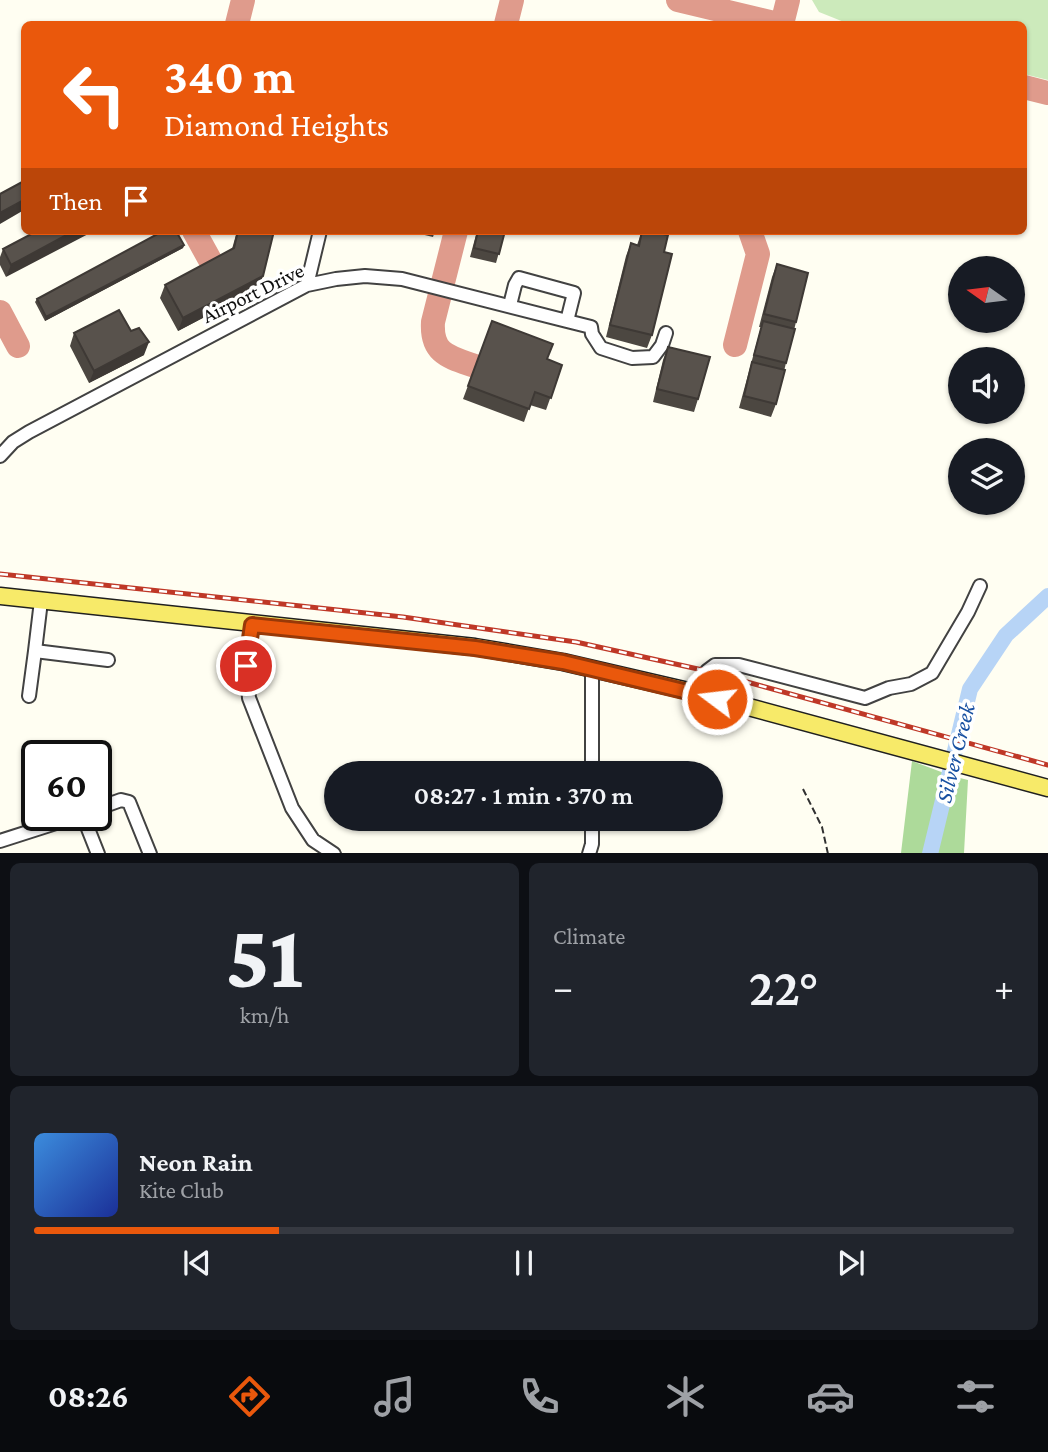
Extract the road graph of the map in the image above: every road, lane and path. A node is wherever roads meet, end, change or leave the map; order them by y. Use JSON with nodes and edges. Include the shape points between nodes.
{"nodes":[{"id":1,"x":319,"y":235,"type":"edge"},
{"id":2,"x":307,"y":285,"type":"junction"},
{"id":3,"x":510,"y":306,"type":"junction"},
{"id":4,"x":567,"y":321,"type":"junction"},
{"id":5,"x":666,"y":333,"type":"dead end"},
{"id":6,"x":0,"y":456,"type":"edge"},
{"id":7,"x":980,"y":586,"type":"dead end"},
{"id":8,"x":0,"y":596,"type":"edge"},
{"id":9,"x":41,"y":601,"type":"junction"},
{"id":10,"x":252,"y":625,"type":"junction"},
{"id":11,"x":35,"y":651,"type":"junction"},
{"id":12,"x":108,"y":660,"type":"dead end"},
{"id":13,"x":592,"y":669,"type":"junction"},
{"id":14,"x":697,"y":693,"type":"junction"},
{"id":15,"x":29,"y":696,"type":"dead end"},
{"id":16,"x":592,"y":761,"type":"edge"},
{"id":17,"x":1048,"y":788,"type":"edge"},
{"id":18,"x":803,"y":789,"type":"dead end"},
{"id":19,"x":112,"y":803,"type":"edge"},
{"id":20,"x":32,"y":831,"type":"edge"},
{"id":21,"x":87,"y":831,"type":"edge"},
{"id":22,"x":592,"y":831,"type":"edge"},
{"id":23,"x":0,"y":841,"type":"edge"},
{"id":24,"x":98,"y":853,"type":"edge"},
{"id":25,"x":150,"y":853,"type":"edge"},
{"id":26,"x":334,"y":853,"type":"edge"},
{"id":27,"x":589,"y":853,"type":"edge"},
{"id":28,"x":828,"y":853,"type":"edge"}],
"edges":[{"from":1,"to":2,"type":"street"},
{"from":2,"to":3,"type":"street","name":"Airport Drive","via":[[352,277],[394,278]]},
{"from":2,"to":6,"type":"street","name":"Airport Drive","via":[[29,432]]},
{"from":3,"to":4,"type":"street","name":"Airport Drive"},
{"from":3,"to":4,"type":"street","via":[[519,278],[573,293]]},
{"from":4,"to":5,"type":"street","name":"Airport Drive","via":[[591,327],[601,348],[640,359],[653,357]]},
{"from":7,"to":14,"type":"street","via":[[932,673],[911,684],[865,698],[739,665],[715,665]]},
{"from":8,"to":9,"type":"main road"},
{"from":9,"to":10,"type":"main road"},
{"from":9,"to":11,"type":"street"},
{"from":10,"to":13,"type":"main road","via":[[475,648]]},
{"from":10,"to":26,"type":"street","via":[[246,666],[249,698],[292,808],[313,840]]},
{"from":11,"to":12,"type":"street"},
{"from":11,"to":15,"type":"street"},
{"from":13,"to":14,"type":"main road"},
{"from":13,"to":16,"type":"street"},
{"from":14,"to":17,"type":"main road"},
{"from":18,"to":28,"type":"path","via":[[822,827]]},
{"from":19,"to":25,"type":"street","via":[[129,802]]},
{"from":20,"to":23,"type":"street"},
{"from":21,"to":24,"type":"street"},
{"from":22,"to":27,"type":"street"}]}
